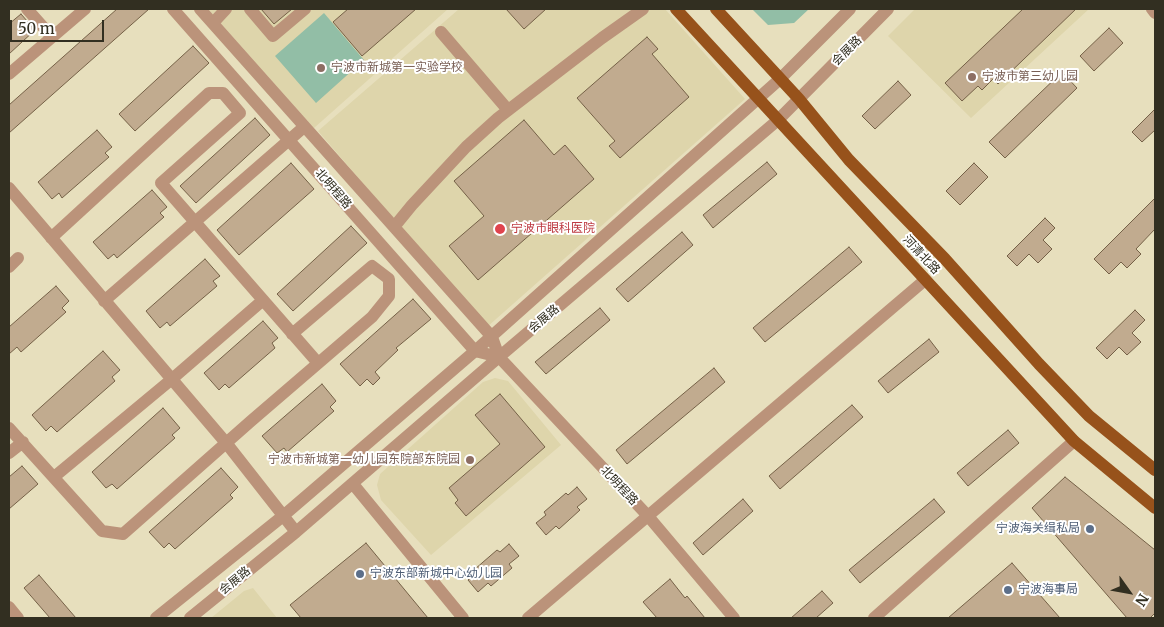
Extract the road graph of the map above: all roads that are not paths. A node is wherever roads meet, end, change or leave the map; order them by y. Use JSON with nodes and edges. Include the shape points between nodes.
{"nodes":[{"id":1,"x":27,"y":9,"type":"edge"},
{"id":2,"x":86,"y":9,"type":"edge"},
{"id":3,"x":173,"y":9,"type":"edge"},
{"id":4,"x":200,"y":9,"type":"edge"},
{"id":5,"x":226,"y":9,"type":"edge"},
{"id":6,"x":250,"y":9,"type":"edge"},
{"id":7,"x":305,"y":9,"type":"edge"},
{"id":8,"x":643,"y":9,"type":"edge"},
{"id":9,"x":676,"y":9,"type":"edge"},
{"id":10,"x":716,"y":9,"type":"edge"},
{"id":11,"x":850,"y":9,"type":"edge"},
{"id":12,"x":888,"y":9,"type":"edge"},
{"id":13,"x":1152,"y":9,"type":"edge"},
{"id":14,"x":1155,"y":13,"type":"edge"},
{"id":15,"x":213,"y":23,"type":"junction"},
{"id":16,"x":441,"y":32,"type":"dead end"},
{"id":17,"x":52,"y":37,"type":"junction"},
{"id":18,"x":9,"y":74,"type":"edge"},
{"id":19,"x":780,"y":79,"type":"junction"},
{"id":20,"x":758,"y":99,"type":"junction"},
{"id":21,"x":799,"y":99,"type":"junction"},
{"id":22,"x":508,"y":110,"type":"junction"},
{"id":23,"x":778,"y":120,"type":"junction"},
{"id":24,"x":304,"y":127,"type":"junction"},
{"id":25,"x":290,"y":140,"type":"junction"},
{"id":26,"x":9,"y":188,"type":"edge"},
{"id":27,"x":194,"y":222,"type":"junction"},
{"id":28,"x":394,"y":227,"type":"junction"},
{"id":29,"x":51,"y":238,"type":"junction"},
{"id":30,"x":925,"y":280,"type":"junction"},
{"id":31,"x":104,"y":300,"type":"junction"},
{"id":32,"x":262,"y":301,"type":"junction"},
{"id":33,"x":292,"y":334,"type":"junction"},
{"id":34,"x":492,"y":337,"type":"junction"},
{"id":35,"x":475,"y":352,"type":"junction"},
{"id":36,"x":499,"y":357,"type":"junction"},
{"id":37,"x":318,"y":363,"type":"junction"},
{"id":38,"x":172,"y":380,"type":"junction"},
{"id":39,"x":9,"y":428,"type":"edge"},
{"id":40,"x":1074,"y":441,"type":"junction"},
{"id":41,"x":23,"y":442,"type":"junction"},
{"id":42,"x":227,"y":444,"type":"junction"},
{"id":43,"x":9,"y":454,"type":"edge"},
{"id":44,"x":1155,"y":470,"type":"edge"},
{"id":45,"x":54,"y":477,"type":"junction"},
{"id":46,"x":353,"y":484,"type":"junction"},
{"id":47,"x":1155,"y":508,"type":"edge"},
{"id":48,"x":283,"y":516,"type":"junction"},
{"id":49,"x":648,"y":516,"type":"junction"},
{"id":50,"x":296,"y":532,"type":"junction"},
{"id":51,"x":9,"y":607,"type":"edge"},
{"id":52,"x":18,"y":618,"type":"edge"},
{"id":53,"x":156,"y":618,"type":"edge"},
{"id":54,"x":190,"y":618,"type":"edge"},
{"id":55,"x":464,"y":618,"type":"edge"},
{"id":56,"x":528,"y":618,"type":"edge"},
{"id":57,"x":734,"y":618,"type":"edge"},
{"id":58,"x":874,"y":618,"type":"edge"}],
"edges":[{"from":1,"to":17,"type":"street"},
{"from":2,"to":17,"type":"street"},
{"from":3,"to":25,"type":"street","name":"北明程路"},
{"from":4,"to":15,"type":"street","name":"北明程路"},
{"from":5,"to":15,"type":"street"},
{"from":6,"to":7,"type":"street","via":[[273,36]]},
{"from":8,"to":22,"type":"street"},
{"from":9,"to":20,"type":"main road","name":"河清北路"},
{"from":10,"to":19,"type":"main road","name":"河清北路"},
{"from":11,"to":19,"type":"street","name":"会展路"},
{"from":12,"to":21,"type":"street","name":"会展路"},
{"from":13,"to":14,"type":"street"},
{"from":15,"to":24,"type":"street","name":"北明程路"},
{"from":16,"to":22,"type":"street"},
{"from":17,"to":18,"type":"street"},
{"from":19,"to":20,"type":"street","name":"会展路"},
{"from":19,"to":21,"type":"main road","name":"河清北路"},
{"from":20,"to":23,"type":"main road","name":"河清北路"},
{"from":20,"to":34,"type":"street","name":"会展路"},
{"from":21,"to":23,"type":"street","name":"会展路"},
{"from":21,"to":44,"type":"main road","name":"河清北路","via":[[849,160],[945,259],[1064,390],[1089,416]]},
{"from":22,"to":28,"type":"street","via":[[466,148]]},
{"from":23,"to":30,"type":"main road","name":"河清北路"},
{"from":23,"to":36,"type":"street","name":"会展路"},
{"from":24,"to":25,"type":"street"},
{"from":24,"to":28,"type":"street","name":"北明程路"},
{"from":25,"to":27,"type":"street"},
{"from":25,"to":35,"type":"street","name":"北明程路"},
{"from":26,"to":29,"type":"street"},
{"from":27,"to":29,"type":"street","via":[[161,183],[240,113],[223,94],[209,93]]},
{"from":27,"to":31,"type":"street"},
{"from":27,"to":32,"type":"street"},
{"from":28,"to":34,"type":"street","name":"北明程路"},
{"from":29,"to":31,"type":"street"},
{"from":30,"to":40,"type":"main road","name":"河清北路"},
{"from":30,"to":49,"type":"street"},
{"from":31,"to":38,"type":"street"},
{"from":32,"to":33,"type":"street"},
{"from":32,"to":38,"type":"street"},
{"from":33,"to":37,"type":"street"},
{"from":33,"to":37,"type":"street","via":[[372,266],[389,279],[389,296],[372,317]]},
{"from":34,"to":35,"type":"street","name":"会展路"},
{"from":34,"to":36,"type":"street","name":"北明程路"},
{"from":35,"to":36,"type":"street"},
{"from":35,"to":48,"type":"street","name":"会展路"},
{"from":36,"to":46,"type":"street","name":"会展路"},
{"from":36,"to":49,"type":"street","name":"北明程路"},
{"from":37,"to":42,"type":"street"},
{"from":38,"to":42,"type":"street"},
{"from":38,"to":45,"type":"street"},
{"from":39,"to":41,"type":"street"},
{"from":40,"to":47,"type":"main road","name":"河清北路"},
{"from":40,"to":58,"type":"street"},
{"from":41,"to":43,"type":"street"},
{"from":41,"to":45,"type":"street"},
{"from":42,"to":45,"type":"street","via":[[123,534],[102,531]]},
{"from":42,"to":48,"type":"street"},
{"from":46,"to":50,"type":"street","name":"会展路"},
{"from":46,"to":55,"type":"street"},
{"from":48,"to":50,"type":"street"},
{"from":48,"to":53,"type":"street","name":"会展路"},
{"from":49,"to":56,"type":"street"},
{"from":49,"to":57,"type":"street","name":"北明程路"},
{"from":50,"to":54,"type":"street","name":"会展路"},
{"from":51,"to":52,"type":"street"}]}
